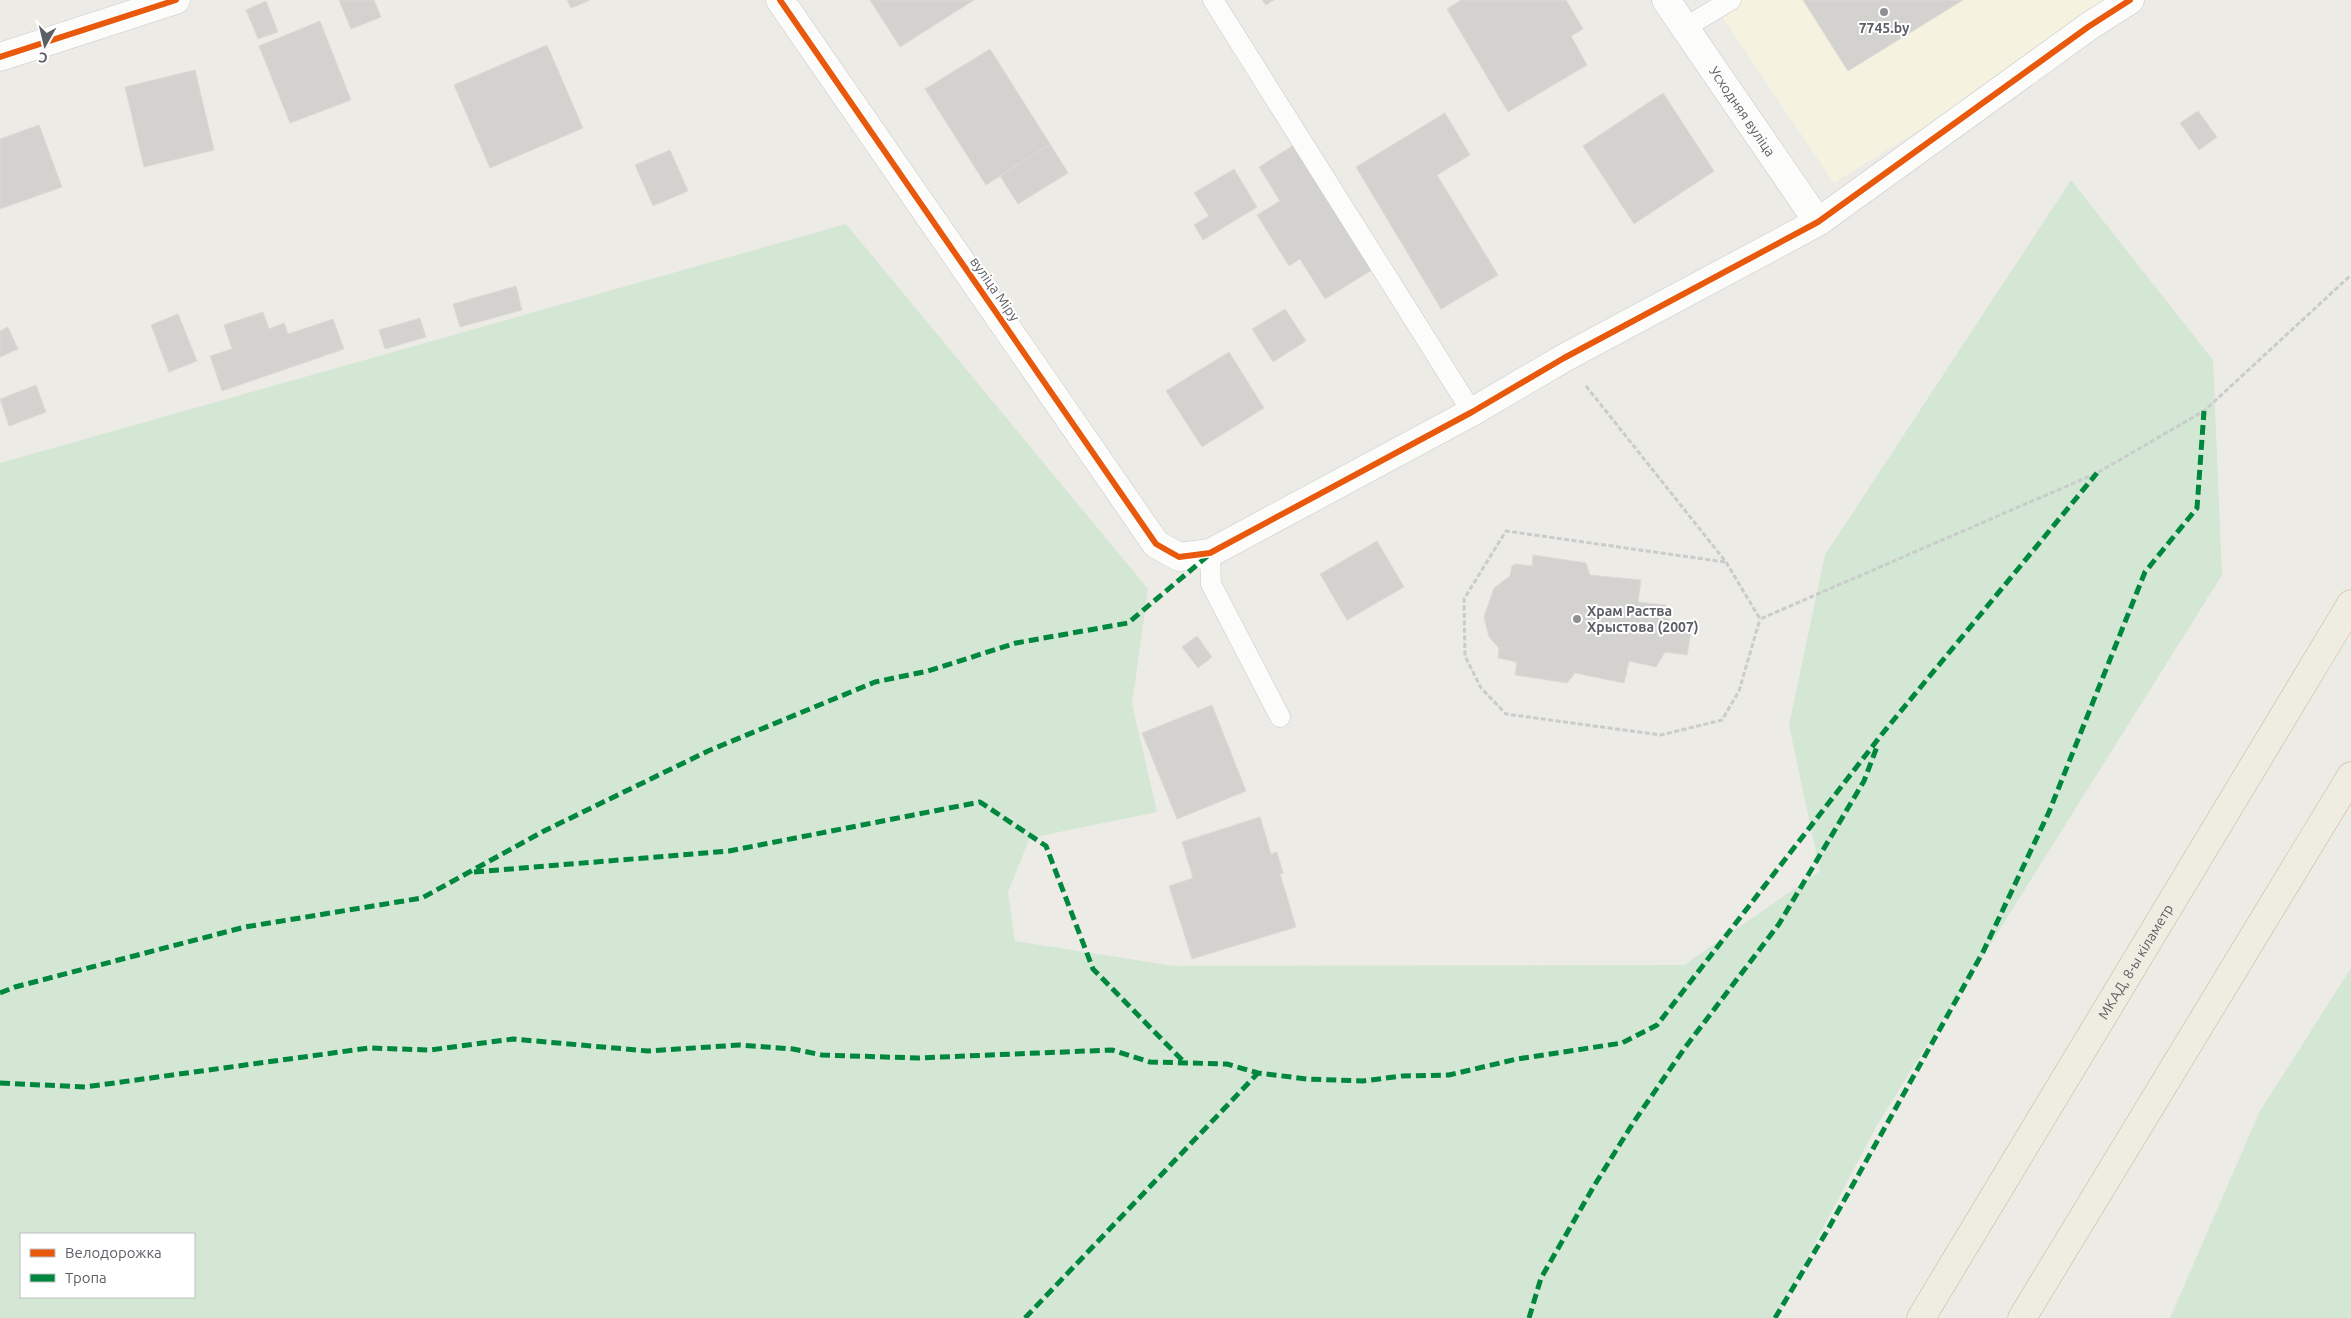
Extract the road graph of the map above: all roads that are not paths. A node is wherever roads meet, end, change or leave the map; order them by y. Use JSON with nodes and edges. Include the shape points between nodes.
{"nodes":[{"id":1,"x":176,"y":0,"type":"edge"},
{"id":2,"x":780,"y":0,"type":"edge"},
{"id":3,"x":1212,"y":0,"type":"edge"},
{"id":4,"x":1666,"y":0,"type":"edge"},
{"id":5,"x":1731,"y":0,"type":"edge"},
{"id":6,"x":2123,"y":2,"type":"edge"},
{"id":7,"x":1684,"y":28,"type":"junction"},
{"id":8,"x":0,"y":57,"type":"edge"},
{"id":9,"x":1818,"y":222,"type":"junction"},
{"id":10,"x":1472,"y":412,"type":"junction"},
{"id":11,"x":1210,"y":553,"type":"junction"},
{"id":12,"x":2351,"y":604,"type":"edge"},
{"id":13,"x":1280,"y":717,"type":"dead end"},
{"id":14,"x":2351,"y":776,"type":"edge"},
{"id":15,"x":1921,"y":1318,"type":"edge"},
{"id":16,"x":2022,"y":1318,"type":"edge"}],
"edges":[{"from":1,"to":8,"type":"street"},
{"from":2,"to":11,"type":"street","name":"вуліца Міру","via":[[1156,544],[1179,557]]},
{"from":3,"to":10,"type":"lane"},
{"from":4,"to":7,"type":"street","name":"Усходняя вуліца"},
{"from":5,"to":7,"type":"lane"},
{"from":6,"to":9,"type":"street"},
{"from":7,"to":9,"type":"street","name":"Усходняя вуліца"},
{"from":9,"to":10,"type":"street","via":[[1564,358]]},
{"from":10,"to":11,"type":"street"},
{"from":11,"to":13,"type":"lane","via":[[1211,584]]},
{"from":12,"to":15,"type":"highway","name":"МКАД, 8-ы кіламетр"},
{"from":14,"to":16,"type":"highway"}]}
